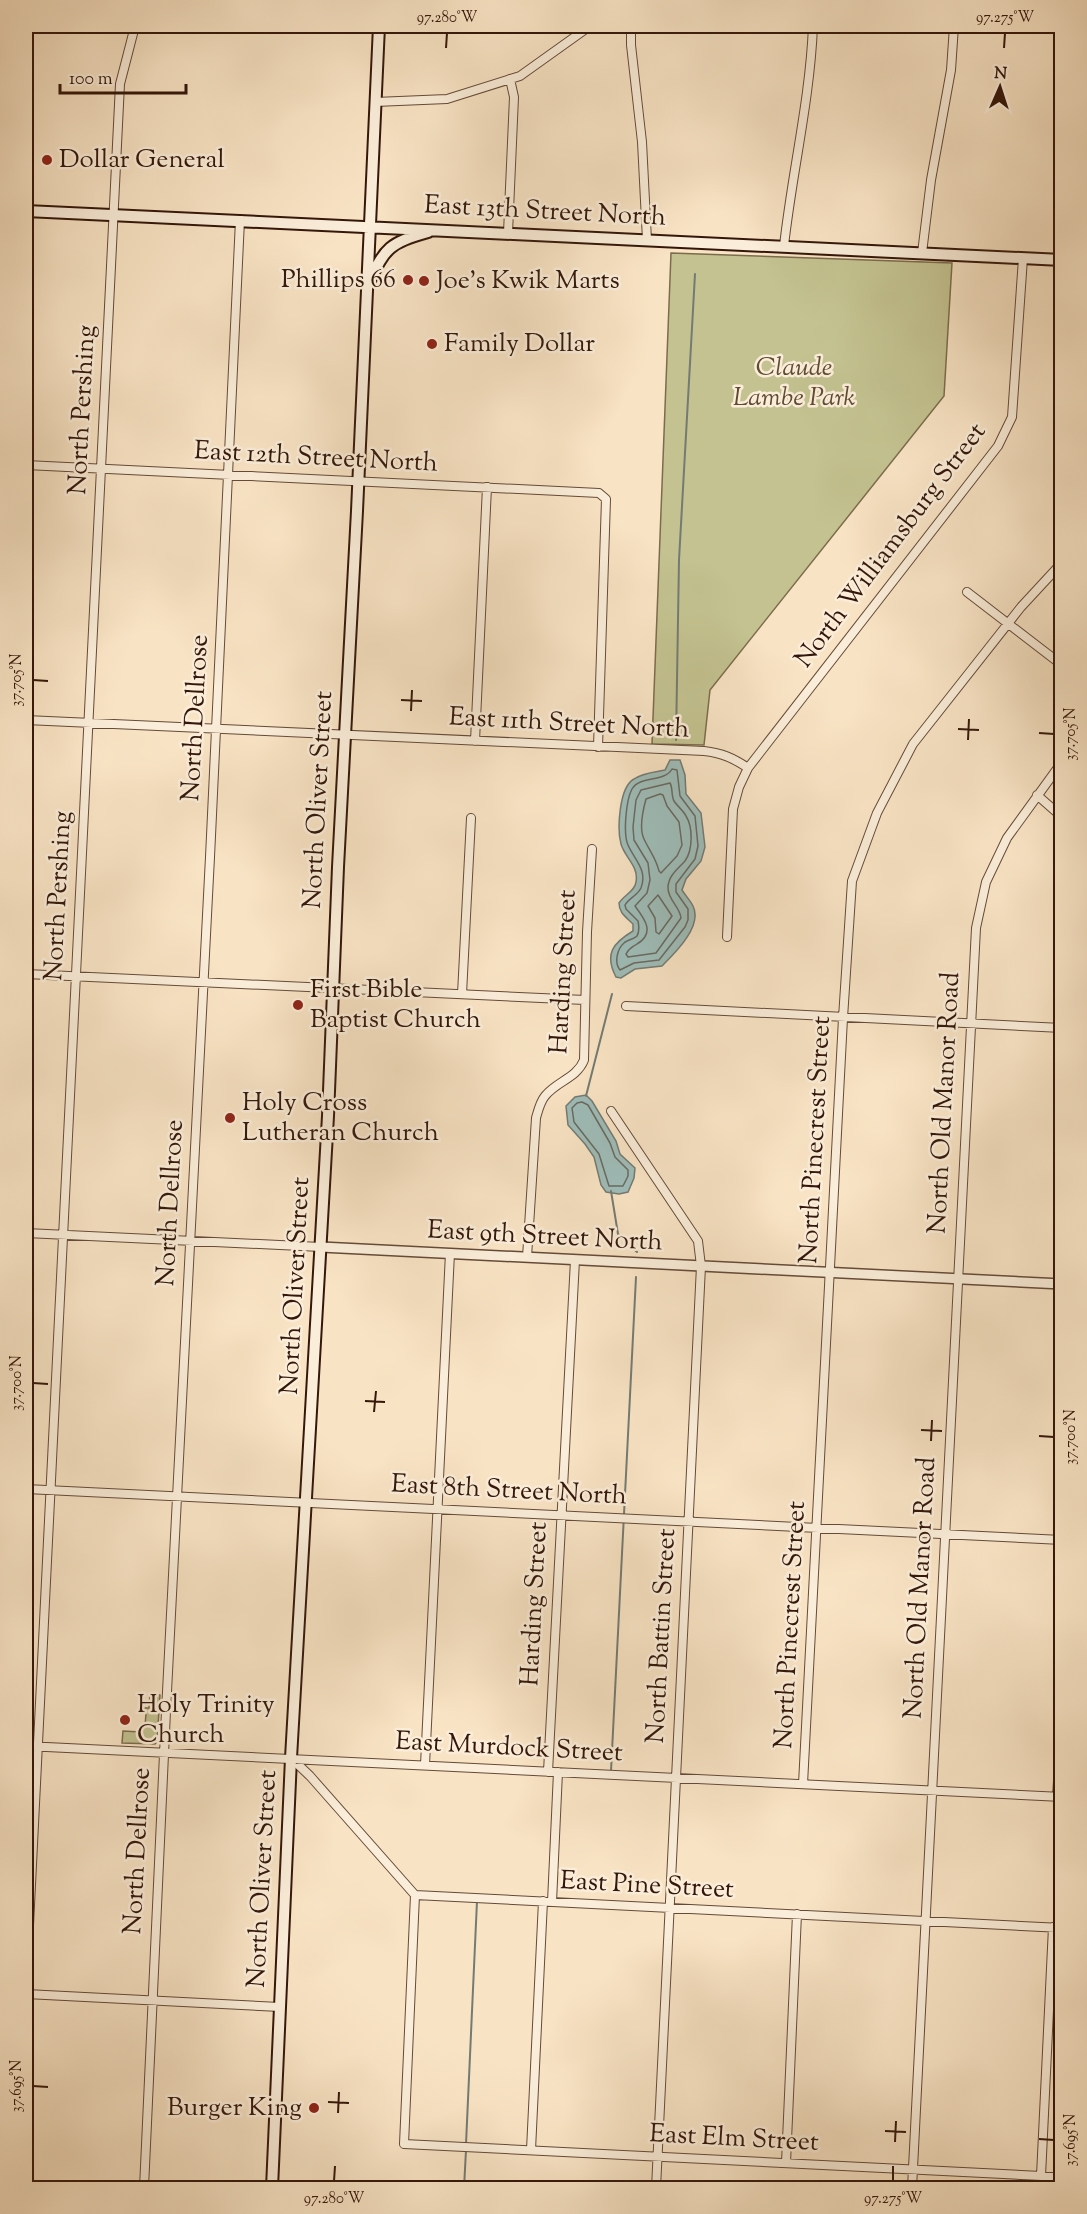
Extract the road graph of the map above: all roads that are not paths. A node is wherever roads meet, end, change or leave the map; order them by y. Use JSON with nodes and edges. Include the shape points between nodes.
{"nodes":[{"id":1,"x":135,"y":26,"type":"edge"},
{"id":2,"x":379,"y":26,"type":"edge"},
{"id":3,"x":590,"y":26,"type":"edge"},
{"id":4,"x":631,"y":26,"type":"edge"},
{"id":5,"x":813,"y":26,"type":"edge"},
{"id":6,"x":954,"y":26,"type":"edge"},
{"id":7,"x":510,"y":79,"type":"junction"},
{"id":8,"x":375,"y":102,"type":"junction"},
{"id":9,"x":26,"y":211,"type":"edge"},
{"id":10,"x":113,"y":215,"type":"junction"},
{"id":11,"x":240,"y":220,"type":"junction"},
{"id":12,"x":369,"y":226,"type":"junction"},
{"id":13,"x":436,"y":230,"type":"junction"},
{"id":14,"x":508,"y":233,"type":"junction"},
{"id":15,"x":647,"y":240,"type":"junction"},
{"id":16,"x":784,"y":246,"type":"junction"},
{"id":17,"x":922,"y":253,"type":"junction"},
{"id":18,"x":1023,"y":258,"type":"junction"},
{"id":19,"x":1062,"y":260,"type":"edge"},
{"id":20,"x":366,"y":289,"type":"junction"},
{"id":21,"x":26,"y":465,"type":"edge"},
{"id":22,"x":101,"y":468,"type":"junction"},
{"id":23,"x":229,"y":474,"type":"junction"},
{"id":24,"x":358,"y":481,"type":"junction"},
{"id":25,"x":488,"y":487,"type":"junction"},
{"id":26,"x":1062,"y":566,"type":"edge"},
{"id":27,"x":968,"y":592,"type":"dead end"},
{"id":28,"x":1008,"y":624,"type":"junction"},
{"id":29,"x":1062,"y":664,"type":"edge"},
{"id":30,"x":26,"y":720,"type":"edge"},
{"id":31,"x":88,"y":723,"type":"junction"},
{"id":32,"x":217,"y":729,"type":"junction"},
{"id":33,"x":345,"y":735,"type":"junction"},
{"id":34,"x":475,"y":741,"type":"junction"},
{"id":35,"x":598,"y":747,"type":"junction"},
{"id":36,"x":1062,"y":762,"type":"edge"},
{"id":37,"x":748,"y":768,"type":"junction"},
{"id":38,"x":1037,"y":795,"type":"junction"},
{"id":39,"x":1062,"y":817,"type":"edge"},
{"id":40,"x":471,"y":818,"type":"dead end"},
{"id":41,"x":592,"y":849,"type":"dead end"},
{"id":42,"x":727,"y":937,"type":"dead end"},
{"id":43,"x":26,"y":974,"type":"edge"},
{"id":44,"x":76,"y":976,"type":"junction"},
{"id":45,"x":203,"y":982,"type":"junction"},
{"id":46,"x":333,"y":988,"type":"junction"},
{"id":47,"x":462,"y":994,"type":"junction"},
{"id":48,"x":585,"y":1000,"type":"junction"},
{"id":49,"x":626,"y":1006,"type":"dead end"},
{"id":50,"x":843,"y":1018,"type":"junction"},
{"id":51,"x":971,"y":1023,"type":"junction"},
{"id":52,"x":1062,"y":1028,"type":"edge"},
{"id":53,"x":611,"y":1111,"type":"dead end"},
{"id":54,"x":26,"y":1233,"type":"edge"},
{"id":55,"x":63,"y":1235,"type":"junction"},
{"id":56,"x":191,"y":1241,"type":"junction"},
{"id":57,"x":321,"y":1247,"type":"junction"},
{"id":58,"x":450,"y":1253,"type":"junction"},
{"id":59,"x":527,"y":1257,"type":"junction"},
{"id":60,"x":575,"y":1260,"type":"junction"},
{"id":61,"x":701,"y":1266,"type":"junction"},
{"id":62,"x":830,"y":1273,"type":"junction"},
{"id":63,"x":957,"y":1279,"type":"junction"},
{"id":64,"x":1062,"y":1284,"type":"edge"},
{"id":65,"x":26,"y":1489,"type":"edge"},
{"id":66,"x":50,"y":1490,"type":"junction"},
{"id":67,"x":177,"y":1496,"type":"junction"},
{"id":68,"x":307,"y":1502,"type":"junction"},
{"id":69,"x":437,"y":1509,"type":"junction"},
{"id":70,"x":561,"y":1515,"type":"junction"},
{"id":71,"x":689,"y":1521,"type":"junction"},
{"id":72,"x":818,"y":1528,"type":"junction"},
{"id":73,"x":944,"y":1534,"type":"junction"},
{"id":74,"x":1062,"y":1540,"type":"edge"},
{"id":75,"x":1062,"y":1717,"type":"edge"},
{"id":76,"x":26,"y":1746,"type":"edge"},
{"id":77,"x":37,"y":1746,"type":"junction"},
{"id":78,"x":164,"y":1752,"type":"junction"},
{"id":79,"x":291,"y":1758,"type":"junction"},
{"id":80,"x":425,"y":1765,"type":"junction"},
{"id":81,"x":548,"y":1772,"type":"junction"},
{"id":82,"x":558,"y":1772,"type":"junction"},
{"id":83,"x":676,"y":1778,"type":"junction"},
{"id":84,"x":803,"y":1784,"type":"junction"},
{"id":85,"x":932,"y":1790,"type":"junction"},
{"id":86,"x":1060,"y":1797,"type":"edge"},
{"id":87,"x":416,"y":1895,"type":"junction"},
{"id":88,"x":543,"y":1901,"type":"junction"},
{"id":89,"x":552,"y":1902,"type":"junction"},
{"id":90,"x":670,"y":1908,"type":"junction"},
{"id":91,"x":797,"y":1914,"type":"junction"},
{"id":92,"x":926,"y":1921,"type":"junction"},
{"id":93,"x":1057,"y":1927,"type":"edge"},
{"id":94,"x":26,"y":1986,"type":"edge"},
{"id":95,"x":26,"y":1994,"type":"edge"},
{"id":96,"x":152,"y":2000,"type":"junction"},
{"id":97,"x":280,"y":2007,"type":"junction"},
{"id":98,"x":531,"y":2150,"type":"junction"},
{"id":99,"x":657,"y":2156,"type":"junction"},
{"id":100,"x":786,"y":2163,"type":"junction"},
{"id":101,"x":913,"y":2170,"type":"junction"},
{"id":102,"x":1041,"y":2176,"type":"junction"},
{"id":103,"x":1062,"y":2177,"type":"edge"},
{"id":104,"x":144,"y":2188,"type":"edge"},
{"id":105,"x":272,"y":2188,"type":"edge"},
{"id":106,"x":656,"y":2188,"type":"edge"},
{"id":107,"x":912,"y":2188,"type":"edge"}],
"edges":[{"from":1,"to":10,"type":"street","name":"North Pershing","via":[[120,84]]},
{"from":2,"to":8,"type":"main road","name":"North Oliver Street"},
{"from":3,"to":7,"type":"street","via":[[520,76]]},
{"from":4,"to":15,"type":"street"},
{"from":5,"to":16,"type":"street"},
{"from":6,"to":17,"type":"street","via":[[951,70]]},
{"from":7,"to":8,"type":"street","via":[[447,99]]},
{"from":7,"to":14,"type":"street","via":[[514,97]]},
{"from":8,"to":12,"type":"main road","name":"North Oliver Street"},
{"from":9,"to":10,"type":"main road","name":"East 13th Street North"},
{"from":10,"to":11,"type":"main road","name":"East 13th Street North"},
{"from":10,"to":22,"type":"street","name":"North Pershing"},
{"from":11,"to":12,"type":"main road","name":"East 13th Street North"},
{"from":11,"to":23,"type":"street","name":"North Dellrose"},
{"from":12,"to":13,"type":"main road","name":"East 13th Street North"},
{"from":12,"to":20,"type":"main road","name":"North Oliver Street"},
{"from":13,"to":14,"type":"main road","name":"East 13th Street North"},
{"from":13,"to":20,"type":"main road","via":[[392,245]]},
{"from":14,"to":15,"type":"main road","name":"East 13th Street North"},
{"from":15,"to":16,"type":"main road","name":"East 13th Street North"},
{"from":16,"to":17,"type":"main road","name":"East 13th Street North"},
{"from":17,"to":18,"type":"main road","name":"East 13th Street North"},
{"from":18,"to":19,"type":"main road","name":"East 13th Street North"},
{"from":18,"to":37,"type":"street","name":"North Williamsburg Street","via":[[1012,417],[998,446]]},
{"from":20,"to":24,"type":"main road","name":"North Oliver Street"},
{"from":21,"to":22,"type":"street","name":"East 12th Street North"},
{"from":22,"to":23,"type":"street","name":"East 12th Street North"},
{"from":22,"to":31,"type":"street","name":"North Pershing"},
{"from":23,"to":24,"type":"street","name":"East 12th Street North"},
{"from":23,"to":32,"type":"street","name":"North Dellrose"},
{"from":24,"to":25,"type":"street","name":"East 12th Street North"},
{"from":24,"to":33,"type":"main road","name":"North Oliver Street"},
{"from":25,"to":34,"type":"street"},
{"from":25,"to":35,"type":"street","name":"East 12th Street North","via":[[599,493],[606,499]]},
{"from":26,"to":28,"type":"street","name":"North Pinecrest Street"},
{"from":27,"to":28,"type":"street"},
{"from":28,"to":29,"type":"street"},
{"from":28,"to":50,"type":"street","name":"North Pinecrest Street","via":[[913,744],[877,813],[852,881]]},
{"from":30,"to":31,"type":"street","name":"East 11th Street North"},
{"from":31,"to":32,"type":"street","name":"East 11th Street North"},
{"from":31,"to":44,"type":"street","name":"North Pershing"},
{"from":32,"to":33,"type":"street","name":"East 11th Street North"},
{"from":32,"to":45,"type":"street","name":"North Dellrose"},
{"from":33,"to":34,"type":"street","name":"East 11th Street North"},
{"from":33,"to":46,"type":"main road","name":"North Oliver Street"},
{"from":34,"to":35,"type":"street","name":"East 11th Street North"},
{"from":35,"to":37,"type":"street","name":"East 11th Street North","via":[[720,753]]},
{"from":36,"to":38,"type":"street","name":"North Old Manor Road"},
{"from":37,"to":42,"type":"street","name":"North Williamsburg Street","via":[[733,809]]},
{"from":38,"to":39,"type":"street"},
{"from":38,"to":51,"type":"street","name":"North Old Manor Road","via":[[1007,838],[986,882],[976,928]]},
{"from":40,"to":47,"type":"street"},
{"from":41,"to":48,"type":"street","name":"Harding Street"},
{"from":43,"to":44,"type":"street"},
{"from":44,"to":45,"type":"street"},
{"from":44,"to":55,"type":"street","name":"North Pershing"},
{"from":45,"to":46,"type":"street"},
{"from":45,"to":56,"type":"street","name":"North Dellrose"},
{"from":46,"to":47,"type":"street"},
{"from":46,"to":57,"type":"main road","name":"North Oliver Street"},
{"from":47,"to":48,"type":"street"},
{"from":48,"to":59,"type":"street","name":"Harding Street","via":[[581,1068],[543,1098],[536,1118]]},
{"from":49,"to":50,"type":"street"},
{"from":50,"to":51,"type":"street"},
{"from":50,"to":62,"type":"street","name":"North Pinecrest Street"},
{"from":51,"to":52,"type":"street"},
{"from":51,"to":63,"type":"street","name":"North Old Manor Road"},
{"from":53,"to":61,"type":"street","name":"North Battin Street","via":[[698,1241]]},
{"from":54,"to":55,"type":"street","name":"East 9th Street North"},
{"from":55,"to":56,"type":"street","name":"East 9th Street North"},
{"from":55,"to":66,"type":"street","name":"North Pershing"},
{"from":56,"to":57,"type":"street","name":"East 9th Street North"},
{"from":56,"to":67,"type":"street","name":"North Dellrose"},
{"from":57,"to":58,"type":"street","name":"East 9th Street North"},
{"from":57,"to":68,"type":"main road","name":"North Oliver Street"},
{"from":58,"to":59,"type":"street","name":"East 9th Street North"},
{"from":58,"to":69,"type":"street"},
{"from":59,"to":60,"type":"street","name":"East 9th Street North"},
{"from":60,"to":61,"type":"street","name":"East 9th Street North"},
{"from":60,"to":70,"type":"street","name":"Harding Street"},
{"from":61,"to":62,"type":"street","name":"East 9th Street North"},
{"from":61,"to":71,"type":"street","name":"North Battin Street"},
{"from":62,"to":63,"type":"street","name":"East 9th Street North"},
{"from":62,"to":72,"type":"street","name":"North Pinecrest Street"},
{"from":63,"to":64,"type":"street","name":"East 9th Street North"},
{"from":63,"to":73,"type":"street","name":"North Old Manor Road"},
{"from":65,"to":66,"type":"street","name":"East 8th Street North"},
{"from":66,"to":67,"type":"street","name":"East 8th Street North"},
{"from":66,"to":77,"type":"street","name":"North Pershing"},
{"from":67,"to":68,"type":"street","name":"East 8th Street North"},
{"from":67,"to":78,"type":"street","name":"North Dellrose"},
{"from":68,"to":69,"type":"street","name":"East 8th Street North"},
{"from":68,"to":79,"type":"main road","name":"North Oliver Street"},
{"from":69,"to":70,"type":"street","name":"East 8th Street North"},
{"from":69,"to":80,"type":"street"},
{"from":70,"to":71,"type":"street","name":"East 8th Street North"},
{"from":70,"to":81,"type":"street","name":"Harding Street"},
{"from":71,"to":72,"type":"street","name":"East 8th Street North"},
{"from":71,"to":83,"type":"street","name":"North Battin Street"},
{"from":72,"to":73,"type":"street","name":"East 8th Street North"},
{"from":72,"to":84,"type":"street","name":"North Pinecrest Street"},
{"from":73,"to":74,"type":"street","name":"East 8th Street North"},
{"from":73,"to":85,"type":"street","name":"North Old Manor Road"},
{"from":75,"to":86,"type":"street"},
{"from":76,"to":77,"type":"street","name":"East Murdock Street"},
{"from":77,"to":78,"type":"street","name":"East Murdock Street"},
{"from":77,"to":94,"type":"street","name":"North Pershing"},
{"from":78,"to":79,"type":"street","name":"East Murdock Street"},
{"from":78,"to":96,"type":"street","name":"North Dellrose"},
{"from":79,"to":80,"type":"street","name":"East Murdock Street"},
{"from":79,"to":87,"type":"street"},
{"from":79,"to":97,"type":"main road","name":"North Oliver Street"},
{"from":80,"to":81,"type":"street","name":"East Murdock Street"},
{"from":81,"to":82,"type":"street","name":"East Murdock Street"},
{"from":82,"to":83,"type":"street","name":"East Murdock Street"},
{"from":82,"to":89,"type":"street"},
{"from":83,"to":84,"type":"street","name":"East Murdock Street"},
{"from":83,"to":90,"type":"street","name":"North Battin Street"},
{"from":84,"to":85,"type":"street","name":"East Murdock Street"},
{"from":85,"to":86,"type":"street","name":"East Murdock Street"},
{"from":85,"to":92,"type":"street","name":"North Old Manor Road"},
{"from":87,"to":88,"type":"street","name":"East Pine Street"},
{"from":87,"to":98,"type":"street","name":"East Elm Street","via":[[404,2144]]},
{"from":88,"to":89,"type":"street","name":"East Pine Street"},
{"from":88,"to":98,"type":"street"},
{"from":89,"to":90,"type":"street","name":"East Pine Street"},
{"from":90,"to":91,"type":"street","name":"East Pine Street"},
{"from":90,"to":99,"type":"street","name":"North Battin Street"},
{"from":91,"to":92,"type":"street","name":"East Pine Street"},
{"from":91,"to":100,"type":"street"},
{"from":92,"to":93,"type":"street","name":"East Pine Street"},
{"from":92,"to":101,"type":"street","name":"North Old Manor Road"},
{"from":93,"to":102,"type":"street"},
{"from":95,"to":96,"type":"street"},
{"from":96,"to":97,"type":"street"},
{"from":96,"to":104,"type":"street","name":"North Dellrose"},
{"from":97,"to":105,"type":"main road","name":"North Oliver Street"},
{"from":98,"to":99,"type":"street","name":"East Elm Street"},
{"from":99,"to":100,"type":"street","name":"East Elm Street"},
{"from":99,"to":106,"type":"street","name":"North Battin Street"},
{"from":100,"to":101,"type":"street","name":"East Elm Street"},
{"from":101,"to":102,"type":"street","name":"East Elm Street"},
{"from":101,"to":107,"type":"street","name":"North Old Manor Road"},
{"from":102,"to":103,"type":"street","name":"East Elm Street"}]}
